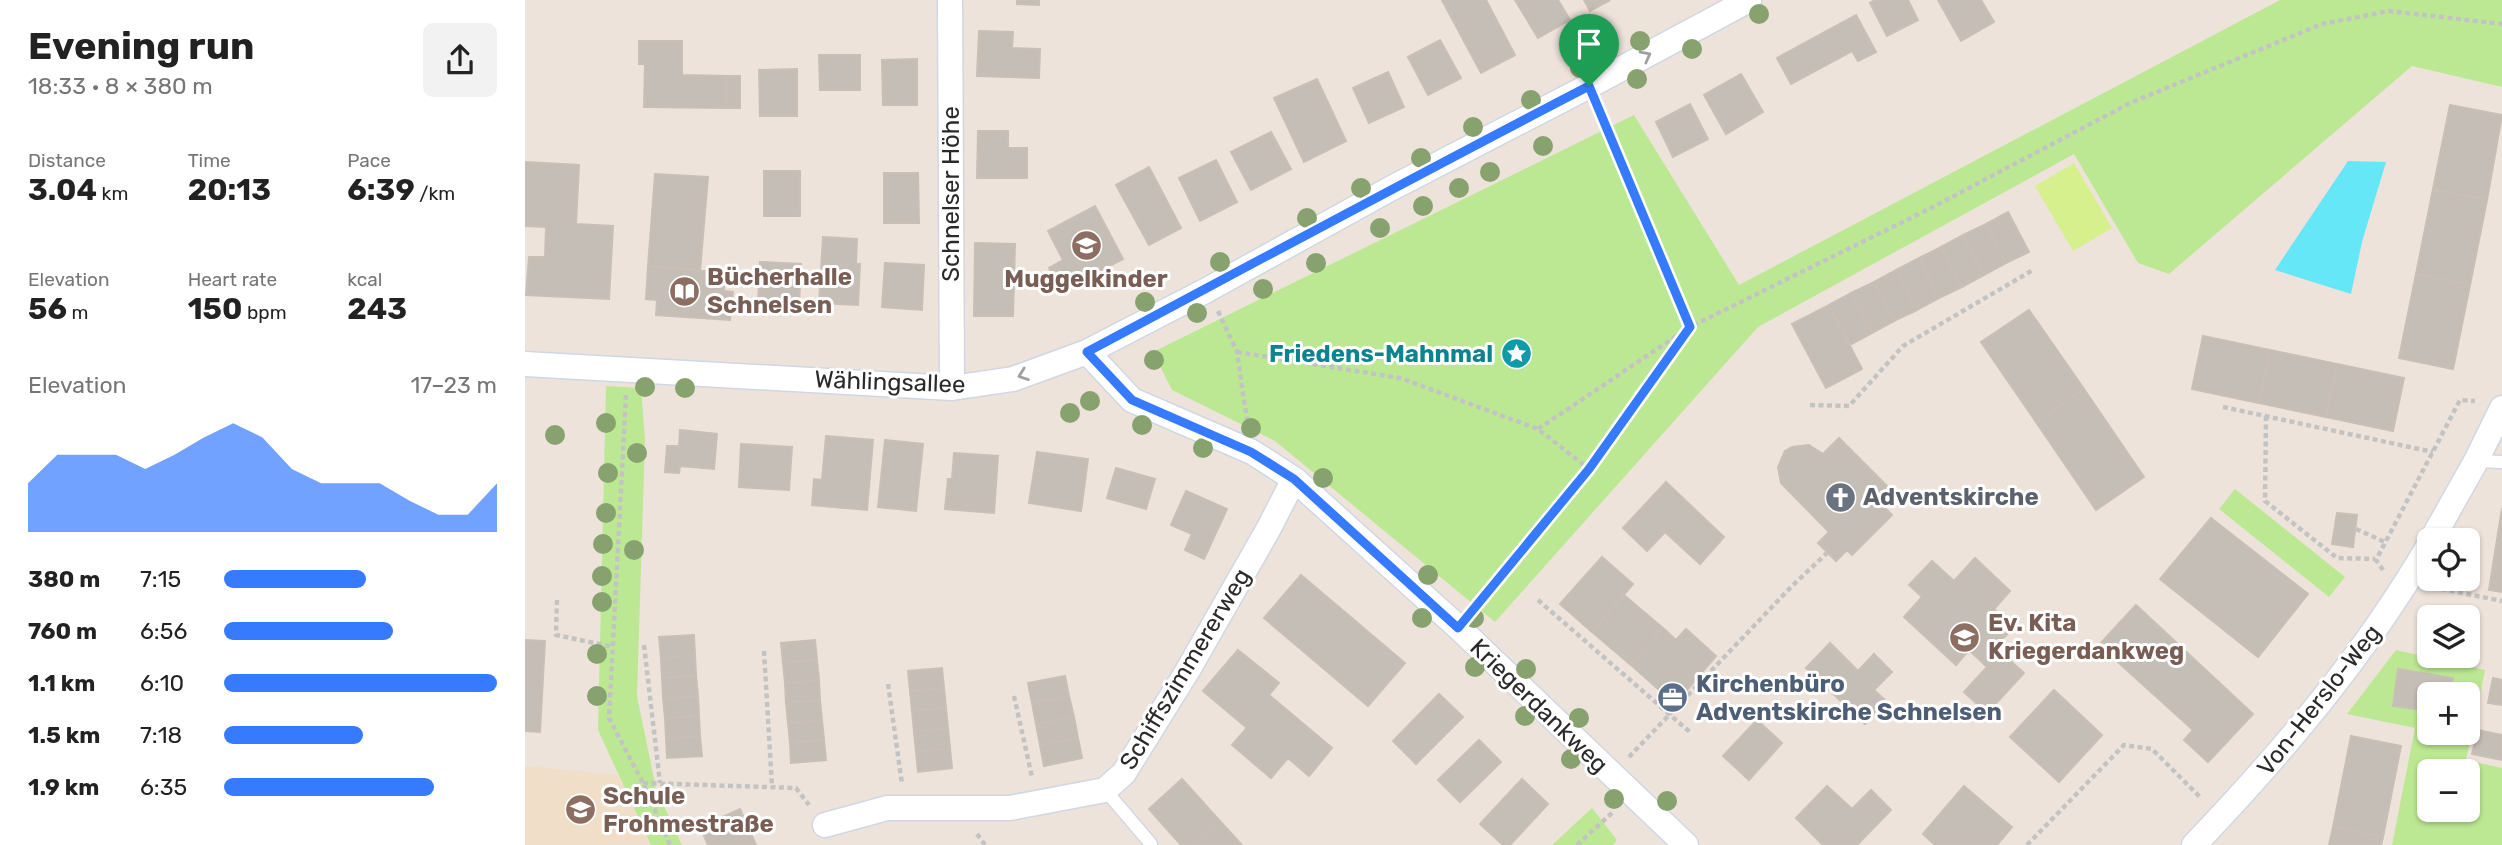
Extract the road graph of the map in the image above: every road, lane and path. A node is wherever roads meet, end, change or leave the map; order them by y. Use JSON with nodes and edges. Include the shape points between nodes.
{"nodes":[{"id":1,"x":950,"y":0,"type":"edge"},
{"id":2,"x":1749,"y":0,"type":"edge"},
{"id":3,"x":2502,"y":24,"type":"edge"},
{"id":4,"x":1589,"y":86,"type":"junction"},
{"id":5,"x":2033,"y":270,"type":"dead end"},
{"id":6,"x":1207,"y":289,"type":"junction"},
{"id":7,"x":1690,"y":327,"type":"junction"},
{"id":8,"x":1087,"y":352,"type":"junction"},
{"id":9,"x":1237,"y":352,"type":"junction"},
{"id":10,"x":525,"y":364,"type":"edge"},
{"id":11,"x":627,"y":369,"type":"junction"},
{"id":12,"x":952,"y":388,"type":"junction"},
{"id":13,"x":1810,"y":405,"type":"dead end"},
{"id":14,"x":2495,"y":406,"type":"edge"},
{"id":15,"x":2223,"y":407,"type":"dead end"},
{"id":16,"x":2266,"y":416,"type":"junction"},
{"id":17,"x":1538,"y":429,"type":"junction"},
{"id":18,"x":1251,"y":452,"type":"junction"},
{"id":19,"x":2433,"y":452,"type":"junction"},
{"id":20,"x":2476,"y":461,"type":"junction"},
{"id":21,"x":2502,"y":463,"type":"edge"},
{"id":22,"x":1589,"y":469,"type":"junction"},
{"id":23,"x":1294,"y":479,"type":"junction"},
{"id":24,"x":2438,"y":528,"type":"edge"},
{"id":25,"x":2356,"y":529,"type":"dead end"},
{"id":26,"x":2385,"y":542,"type":"junction"},
{"id":27,"x":1827,"y":553,"type":"dead end"},
{"id":28,"x":2376,"y":559,"type":"junction"},
{"id":29,"x":2417,"y":565,"type":"edge"},
{"id":30,"x":2404,"y":587,"type":"junction"},
{"id":31,"x":557,"y":600,"type":"dead end"},
{"id":32,"x":1538,"y":600,"type":"dead end"},
{"id":33,"x":2502,"y":601,"type":"edge"},
{"id":34,"x":1458,"y":628,"type":"junction"},
{"id":35,"x":644,"y":645,"type":"dead end"},
{"id":36,"x":613,"y":647,"type":"junction"},
{"id":37,"x":764,"y":651,"type":"dead end"},
{"id":38,"x":888,"y":684,"type":"dead end"},
{"id":39,"x":1014,"y":696,"type":"dead end"},
{"id":40,"x":1669,"y":715,"type":"junction"},
{"id":41,"x":1691,"y":733,"type":"dead end"},
{"id":42,"x":1612,"y":776,"type":"junction"},
{"id":43,"x":643,"y":783,"type":"junction"},
{"id":44,"x":660,"y":783,"type":"junction"},
{"id":45,"x":772,"y":787,"type":"junction"},
{"id":46,"x":1105,"y":790,"type":"junction"},
{"id":47,"x":1632,"y":795,"type":"junction"},
{"id":48,"x":1038,"y":803,"type":"junction"},
{"id":49,"x":905,"y":807,"type":"junction"},
{"id":50,"x":2221,"y":817,"type":"junction"},
{"id":51,"x":825,"y":825,"type":"joint"},
{"id":52,"x":1151,"y":844,"type":"edge"},
{"id":53,"x":670,"y":845,"type":"edge"},
{"id":54,"x":1577,"y":845,"type":"edge"},
{"id":55,"x":1686,"y":845,"type":"edge"},
{"id":56,"x":2027,"y":845,"type":"edge"},
{"id":57,"x":2194,"y":845,"type":"edge"}],
"edges":[{"from":1,"to":12,"type":"street","name":"Schnelser Höhe"},
{"from":4,"to":2,"type":"street","name":"Wählingsallee","one_way":true},
{"from":3,"to":7,"type":"path","via":[[2389,11],[2322,24],[2130,103]]},
{"from":4,"to":6,"type":"street","name":"Wählingsallee"},
{"from":4,"to":7,"type":"path"},
{"from":5,"to":13,"type":"path","via":[[1903,346],[1849,406]]},
{"from":6,"to":8,"type":"street","name":"Wählingsallee"},
{"from":6,"to":9,"type":"path"},
{"from":7,"to":17,"type":"path"},
{"from":7,"to":22,"type":"path"},
{"from":8,"to":12,"type":"street","name":"Wählingsallee","one_way":true,"via":[[1013,379]]},
{"from":8,"to":18,"type":"street","name":"Kriegerdankweg","via":[[1132,400]]},
{"from":9,"to":17,"type":"path","via":[[1400,378]]},
{"from":9,"to":18,"type":"path"},
{"from":10,"to":11,"type":"street","name":"Wählingsallee"},
{"from":11,"to":12,"type":"street","name":"Wählingsallee"},
{"from":11,"to":36,"type":"path"},
{"from":14,"to":19,"type":"path","via":[[2461,400]]},
{"from":14,"to":20,"type":"street","name":"Von-Herslo-Weg"},
{"from":15,"to":16,"type":"path"},
{"from":16,"to":19,"type":"path"},
{"from":16,"to":28,"type":"path","via":[[2265,502],[2337,558]]},
{"from":17,"to":22,"type":"path"},
{"from":18,"to":23,"type":"street","name":"Kriegerdankweg"},
{"from":19,"to":26,"type":"path"},
{"from":20,"to":21,"type":"lane"},
{"from":20,"to":24,"type":"street","name":"Von-Herslo-Weg"},
{"from":22,"to":34,"type":"path"},
{"from":23,"to":34,"type":"street","name":"Kriegerdankweg"},
{"from":23,"to":46,"type":"street","name":"Schiffszimmererweg","via":[[1188,670],[1124,773]]},
{"from":25,"to":26,"type":"path"},
{"from":26,"to":28,"type":"path"},
{"from":27,"to":40,"type":"path"},
{"from":28,"to":30,"type":"path"},
{"from":29,"to":30,"type":"street","name":"Von-Herslo-Weg"},
{"from":30,"to":33,"type":"path"},
{"from":30,"to":50,"type":"street","name":"Von-Herslo-Weg","via":[[2365,646]]},
{"from":31,"to":36,"type":"path","via":[[555,635]]},
{"from":32,"to":40,"type":"path"},
{"from":34,"to":42,"type":"street","name":"Kriegerdankweg"},
{"from":35,"to":44,"type":"path"},
{"from":36,"to":43,"type":"path","via":[[609,718]]},
{"from":37,"to":45,"type":"path"},
{"from":38,"to":49,"type":"path"},
{"from":39,"to":48,"type":"path"},
{"from":40,"to":41,"type":"path"},
{"from":40,"to":42,"type":"path"},
{"from":42,"to":47,"type":"street","name":"Kriegerdankweg"},
{"from":43,"to":44,"type":"path"},
{"from":43,"to":53,"type":"path"},
{"from":44,"to":45,"type":"path"},
{"from":45,"to":51,"type":"path","via":[[796,788]]},
{"from":46,"to":48,"type":"street","name":"Schiffszimmererweg"},
{"from":46,"to":52,"type":"lane"},
{"from":47,"to":54,"type":"path"},
{"from":47,"to":55,"type":"street","name":"Kriegerdankweg"},
{"from":48,"to":49,"type":"street","name":"Schiffszimmererweg","via":[[1010,808]]},
{"from":49,"to":51,"type":"street","name":"Schiffszimmererweg"},
{"from":50,"to":56,"type":"path","via":[[2152,749],[2124,745]]},
{"from":50,"to":57,"type":"street","name":"Von-Herslo-Weg"}]}
